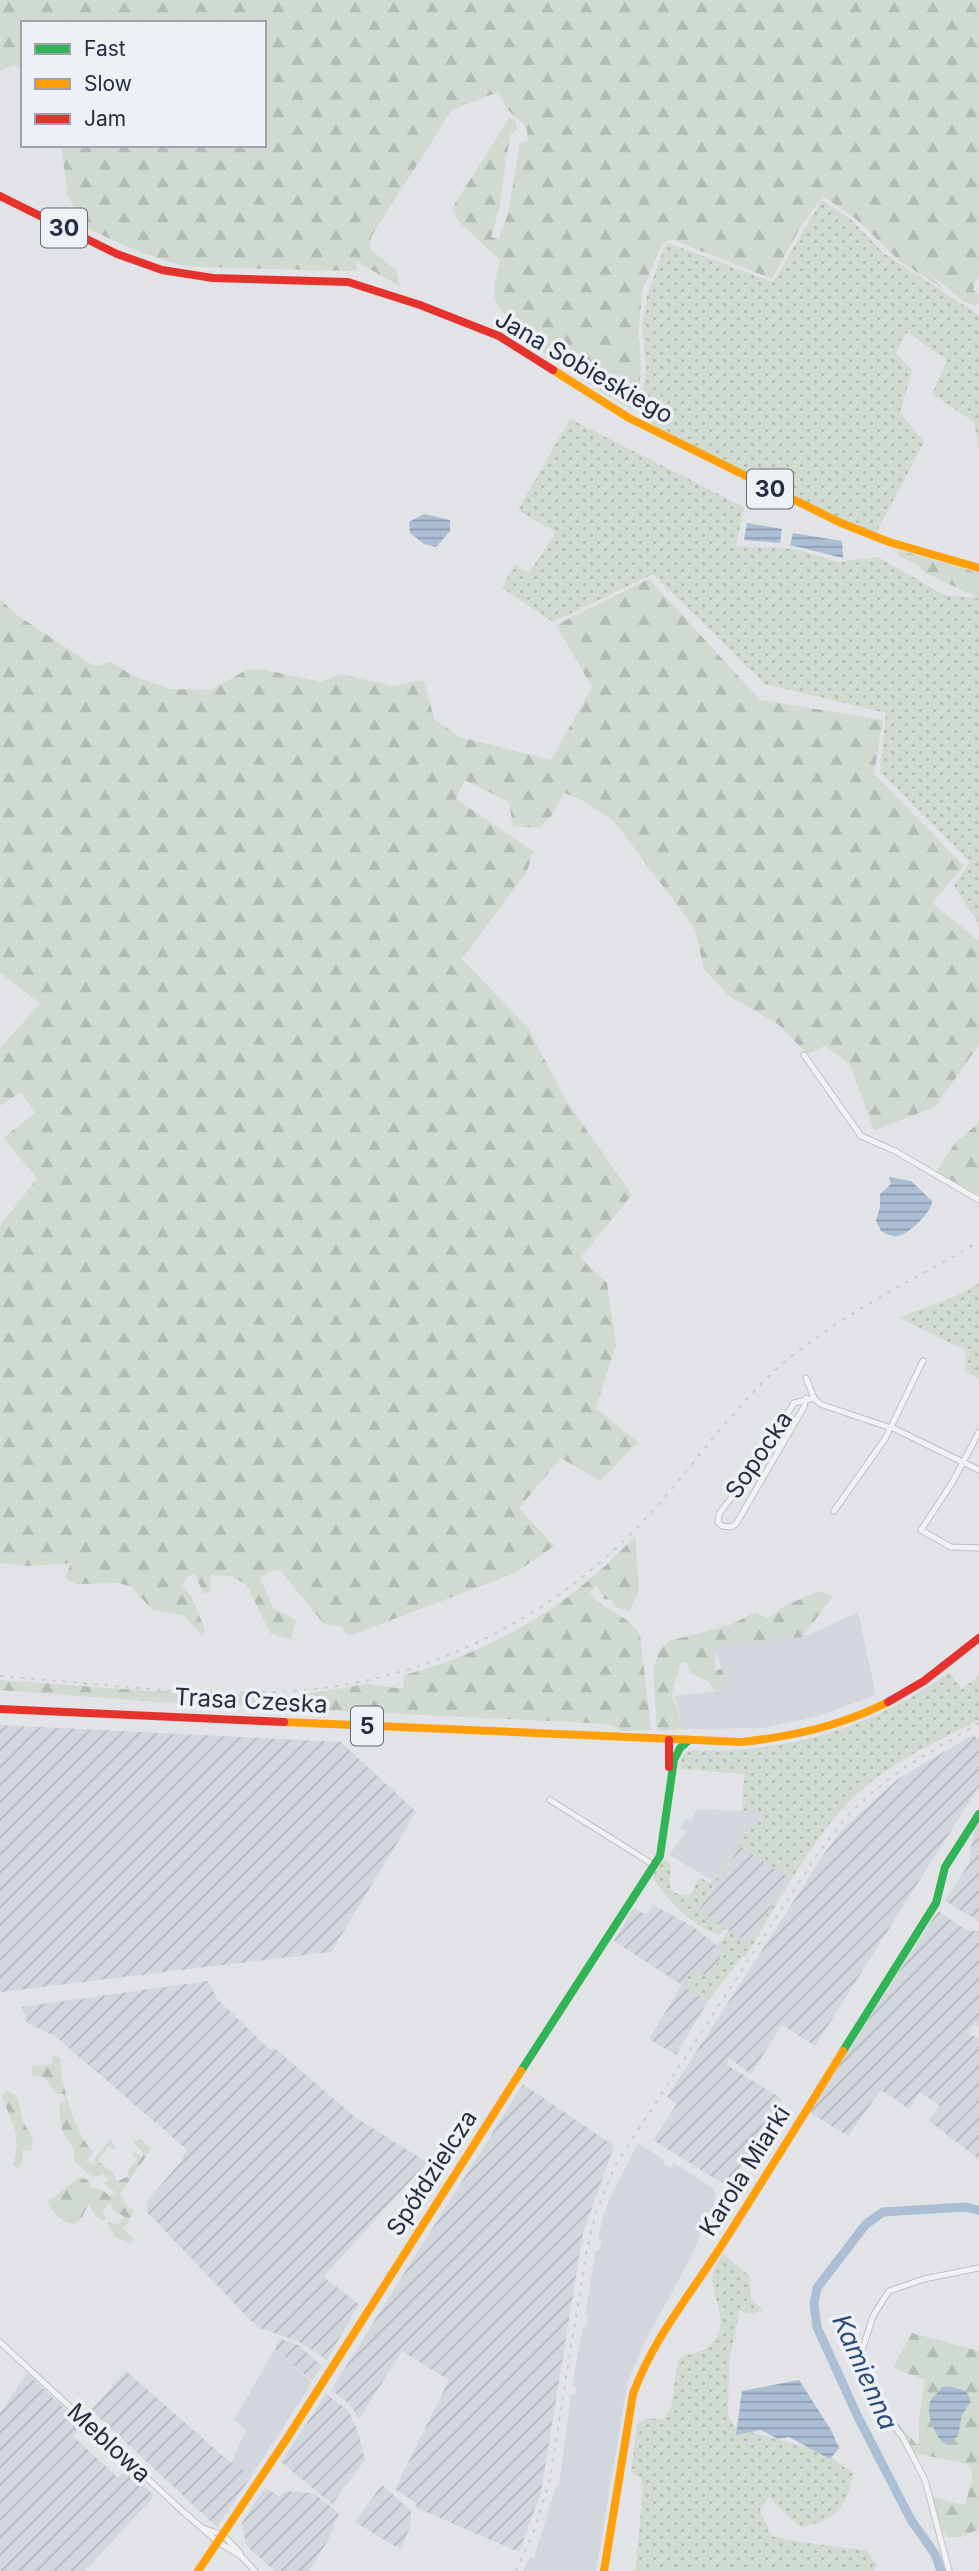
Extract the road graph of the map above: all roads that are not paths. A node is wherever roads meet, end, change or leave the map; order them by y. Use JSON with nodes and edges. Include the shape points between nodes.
{"nodes":[{"id":1,"x":0,"y":196,"type":"edge"},
{"id":2,"x":979,"y":568,"type":"edge"},
{"id":3,"x":804,"y":1055,"type":"dead end"},
{"id":4,"x":979,"y":1200,"type":"edge"},
{"id":5,"x":923,"y":1361,"type":"dead end"},
{"id":6,"x":806,"y":1378,"type":"dead end"},
{"id":7,"x":806,"y":1398,"type":"junction"},
{"id":8,"x":814,"y":1398,"type":"junction"},
{"id":9,"x":891,"y":1428,"type":"junction"},
{"id":10,"x":979,"y":1432,"type":"edge"},
{"id":11,"x":964,"y":1462,"type":"junction"},
{"id":12,"x":979,"y":1470,"type":"edge"},
{"id":13,"x":834,"y":1511,"type":"dead end"},
{"id":14,"x":979,"y":1548,"type":"edge"},
{"id":15,"x":979,"y":1638,"type":"edge"},
{"id":16,"x":0,"y":1709,"type":"edge"},
{"id":17,"x":669,"y":1740,"type":"junction"},
{"id":18,"x":688,"y":1741,"type":"junction"},
{"id":19,"x":674,"y":1758,"type":"junction"},
{"id":20,"x":671,"y":1774,"type":"junction"},
{"id":21,"x":550,"y":1800,"type":"dead end"},
{"id":22,"x":979,"y":1814,"type":"edge"},
{"id":23,"x":654,"y":1865,"type":"junction"},
{"id":24,"x":979,"y":2268,"type":"edge"},
{"id":25,"x":0,"y":2342,"type":"edge"},
{"id":26,"x":221,"y":2539,"type":"junction"},
{"id":27,"x":198,"y":2571,"type":"edge"},
{"id":28,"x":255,"y":2571,"type":"edge"},
{"id":29,"x":604,"y":2571,"type":"edge"},
{"id":30,"x":949,"y":2571,"type":"edge"}],
"edges":[{"from":1,"to":2,"type":"main road","name":"Jana Sobieskiego","number":"30","via":[[117,254],[162,270],[213,278],[348,282],[420,304],[499,336],[629,418],[841,523]]},
{"from":3,"to":4,"type":"street","via":[[861,1136]]},
{"from":5,"to":9,"type":"street"},
{"from":6,"to":8,"type":"street"},
{"from":7,"to":7,"type":"street","name":"Sopocka","via":[[736,1524],[722,1526],[718,1517],[729,1498],[757,1464],[794,1403]]},
{"from":7,"to":8,"type":"street","name":"Sopocka"},
{"from":8,"to":9,"type":"street","via":[[829,1408]]},
{"from":9,"to":11,"type":"street"},
{"from":9,"to":13,"type":"street"},
{"from":10,"to":11,"type":"street"},
{"from":11,"to":12,"type":"street"},
{"from":11,"to":14,"type":"street","via":[[921,1530],[951,1547]]},
{"from":15,"to":18,"type":"main road","number":"5","via":[[915,1689],[848,1721],[773,1739]]},
{"from":16,"to":17,"type":"main road","name":"Trasa Czeska","number":"5"},
{"from":17,"to":18,"type":"main road","number":"5"},
{"from":17,"to":19,"type":"main road","name":"Spółdzielcza"},
{"from":17,"to":20,"type":"main road","name":"Spółdzielcza"},
{"from":18,"to":19,"type":"main road","name":"Spółdzielcza","via":[[680,1745]]},
{"from":19,"to":20,"type":"main road","name":"Spółdzielcza"},
{"from":20,"to":23,"type":"main road","name":"Spółdzielcza","via":[[668,1833]]},
{"from":21,"to":23,"type":"street"},
{"from":22,"to":29,"type":"main road","name":"Karola Miarki","via":[[945,1867],[936,1903],[643,2368],[633,2395]]},
{"from":23,"to":26,"type":"main road","name":"Spółdzielcza"},
{"from":24,"to":30,"type":"street","via":[[889,2291],[873,2316],[860,2357],[866,2389],[902,2436],[921,2472]]},
{"from":25,"to":26,"type":"street","name":"Meblowa","via":[[203,2528]]},
{"from":26,"to":27,"type":"main road","name":"Spółdzielcza"},
{"from":26,"to":28,"type":"street"}]}
